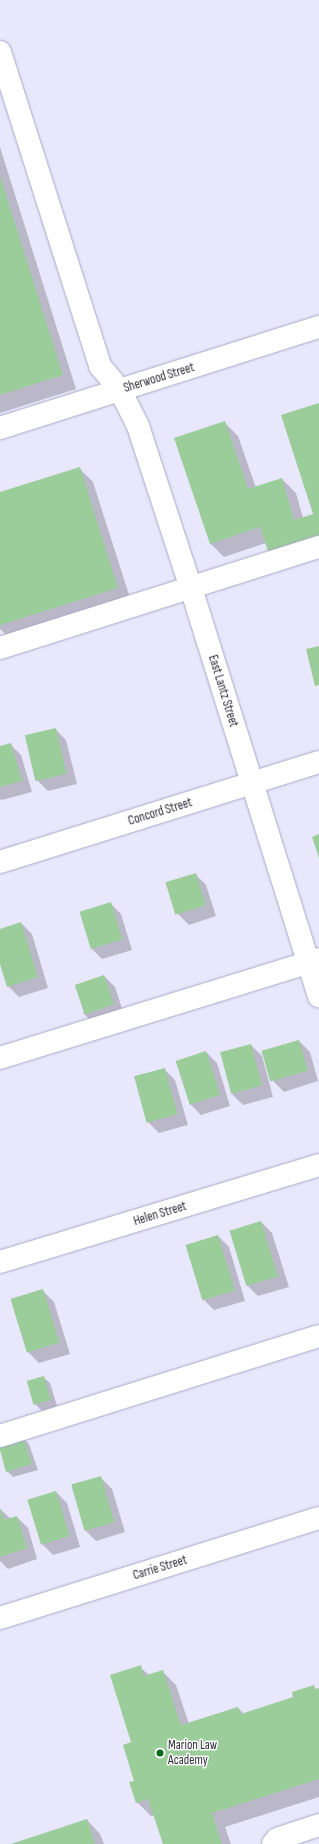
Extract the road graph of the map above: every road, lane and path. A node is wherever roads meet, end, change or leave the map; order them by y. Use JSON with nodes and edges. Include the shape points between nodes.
{"nodes":[{"id":1,"x":0,"y":52,"type":"edge"},
{"id":2,"x":319,"y":328,"type":"edge"},
{"id":3,"x":120,"y":390,"type":"junction"},
{"id":4,"x":0,"y":428,"type":"edge"},
{"id":5,"x":319,"y":547,"type":"edge"},
{"id":6,"x":191,"y":588,"type":"junction"},
{"id":7,"x":0,"y":648,"type":"edge"},
{"id":8,"x":319,"y":762,"type":"edge"},
{"id":9,"x":252,"y":783,"type":"junction"},
{"id":10,"x":0,"y":862,"type":"edge"},
{"id":11,"x":314,"y":961,"type":"edge"},
{"id":12,"x":319,"y":996,"type":"edge"},
{"id":13,"x":0,"y":1058,"type":"edge"},
{"id":14,"x":319,"y":1165,"type":"edge"},
{"id":15,"x":0,"y":1262,"type":"edge"},
{"id":16,"x":319,"y":1336,"type":"edge"},
{"id":17,"x":0,"y":1436,"type":"edge"},
{"id":18,"x":319,"y":1518,"type":"edge"},
{"id":19,"x":0,"y":1618,"type":"edge"},
{"id":20,"x":319,"y":1825,"type":"edge"},
{"id":21,"x":273,"y":1844,"type":"edge"}],
"edges":[{"from":1,"to":3,"type":"street","name":"East Lantz Street","via":[[100,366]]},
{"from":2,"to":3,"type":"street","name":"Sherwood Street"},
{"from":3,"to":4,"type":"street","name":"Sherwood Street"},
{"from":3,"to":6,"type":"street","name":"East Lantz Street","via":[[138,426]]},
{"from":5,"to":6,"type":"street"},
{"from":6,"to":7,"type":"street"},
{"from":6,"to":9,"type":"street","name":"East Lantz Street"},
{"from":8,"to":9,"type":"street","name":"Concord Street"},
{"from":9,"to":10,"type":"street","name":"Concord Street"},
{"from":9,"to":11,"type":"street","name":"East Lantz Street"},
{"from":11,"to":12,"type":"street","name":"East Lantz Street"},
{"from":11,"to":13,"type":"street"},
{"from":14,"to":15,"type":"street","name":"Helen Street"},
{"from":16,"to":17,"type":"street"},
{"from":18,"to":19,"type":"street","name":"Carrie Street"},
{"from":20,"to":21,"type":"street","via":[[277,1839]]}]}
